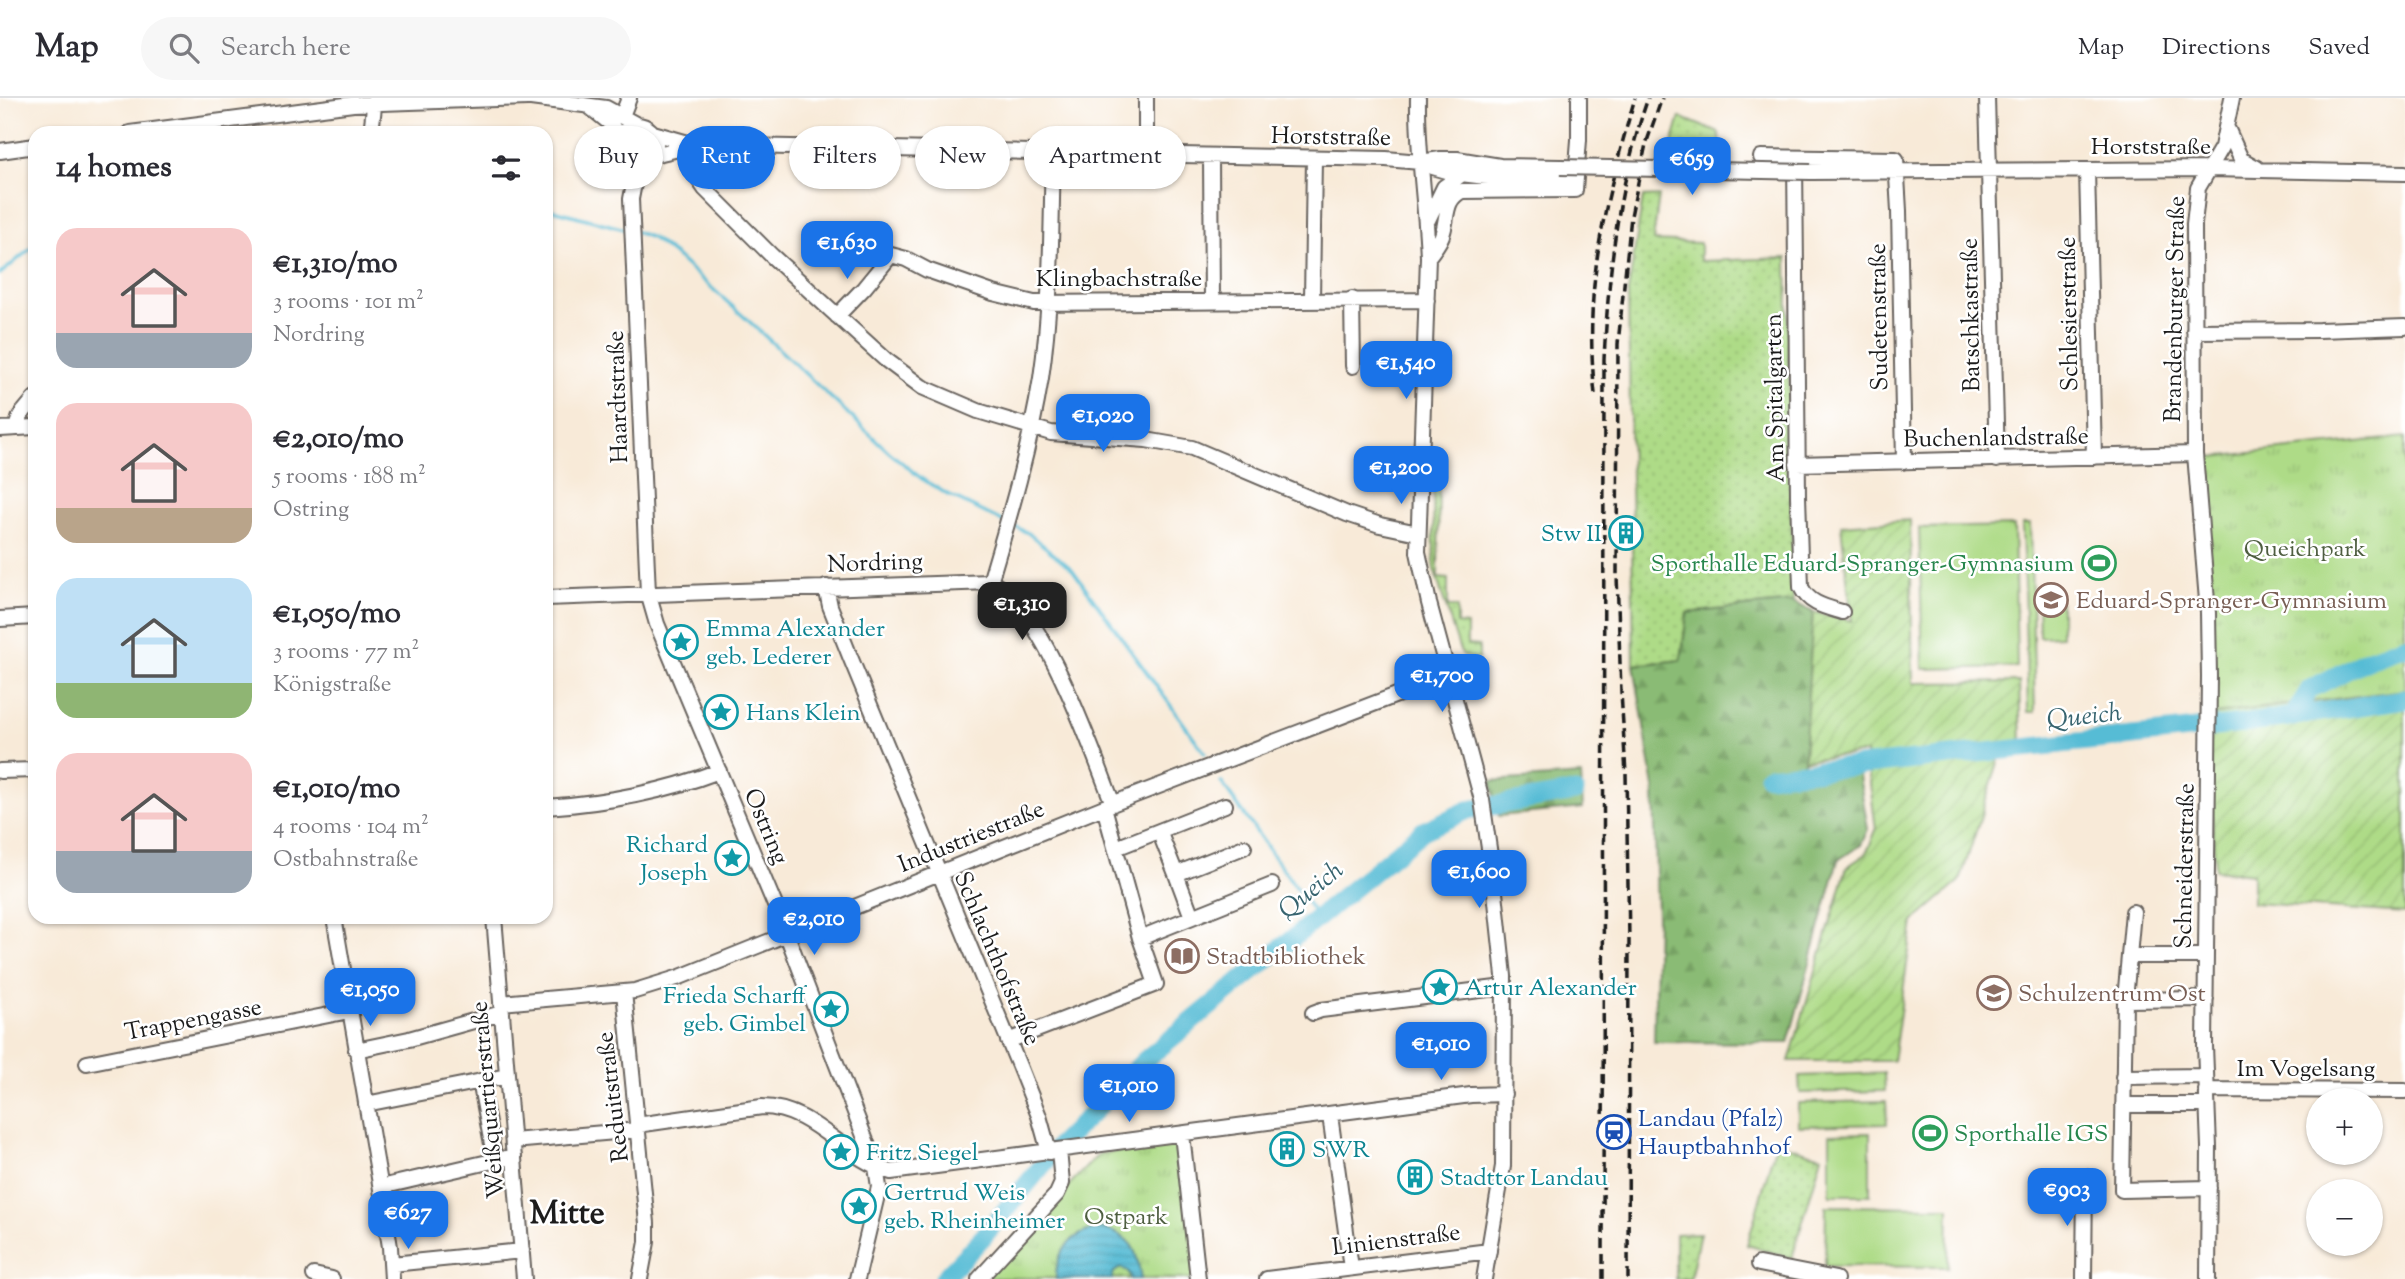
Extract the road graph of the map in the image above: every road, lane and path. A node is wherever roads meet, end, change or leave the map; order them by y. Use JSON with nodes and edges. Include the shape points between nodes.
{"nodes":[{"id":1,"x":529,"y":98,"type":"edge"},
{"id":2,"x":629,"y":98,"type":"edge"},
{"id":3,"x":1146,"y":98,"type":"edge"},
{"id":4,"x":1418,"y":98,"type":"edge"},
{"id":5,"x":1578,"y":98,"type":"edge"},
{"id":6,"x":1987,"y":98,"type":"edge"},
{"id":7,"x":2232,"y":98,"type":"edge"},
{"id":8,"x":374,"y":100,"type":"edge"},
{"id":9,"x":588,"y":106,"type":"junction"},
{"id":10,"x":622,"y":116,"type":"junction"},
{"id":11,"x":637,"y":125,"type":"joint"},
{"id":12,"x":181,"y":126,"type":"edge"},
{"id":13,"x":372,"y":126,"type":"edge"},
{"id":14,"x":612,"y":126,"type":"edge"},
{"id":15,"x":640,"y":126,"type":"edge"},
{"id":16,"x":1146,"y":126,"type":"edge"},
{"id":17,"x":2228,"y":130,"type":"junction"},
{"id":18,"x":28,"y":147,"type":"edge"},
{"id":19,"x":775,"y":147,"type":"edge"},
{"id":20,"x":0,"y":151,"type":"edge"},
{"id":21,"x":1024,"y":152,"type":"edge"},
{"id":22,"x":1186,"y":156,"type":"edge"},
{"id":23,"x":1211,"y":157,"type":"junction"},
{"id":24,"x":1314,"y":158,"type":"junction"},
{"id":25,"x":1761,"y":158,"type":"dead end"},
{"id":26,"x":1795,"y":158,"type":"junction"},
{"id":27,"x":1420,"y":162,"type":"junction"},
{"id":28,"x":2209,"y":169,"type":"junction"},
{"id":29,"x":2259,"y":169,"type":"junction"},
{"id":30,"x":1989,"y":170,"type":"junction"},
{"id":31,"x":2087,"y":170,"type":"junction"},
{"id":32,"x":1500,"y":171,"type":"junction"},
{"id":33,"x":1897,"y":171,"type":"junction"},
{"id":34,"x":2405,"y":173,"type":"edge"},
{"id":35,"x":1461,"y":175,"type":"junction"},
{"id":36,"x":627,"y":189,"type":"edge"},
{"id":37,"x":633,"y":189,"type":"edge"},
{"id":38,"x":707,"y":189,"type":"edge"},
{"id":39,"x":1052,"y":189,"type":"edge"},
{"id":40,"x":631,"y":199,"type":"junction"},
{"id":41,"x":1427,"y":222,"type":"junction"},
{"id":42,"x":1428,"y":257,"type":"junction"},
{"id":43,"x":1352,"y":299,"type":"junction"},
{"id":44,"x":1312,"y":300,"type":"junction"},
{"id":45,"x":1427,"y":300,"type":"junction"},
{"id":46,"x":1212,"y":301,"type":"junction"},
{"id":47,"x":1047,"y":303,"type":"junction"},
{"id":48,"x":837,"y":316,"type":"junction"},
{"id":49,"x":2405,"y":327,"type":"edge"},
{"id":50,"x":2194,"y":331,"type":"junction"},
{"id":51,"x":1353,"y":366,"type":"dead end"},
{"id":52,"x":28,"y":406,"type":"edge"},
{"id":53,"x":28,"y":427,"type":"edge"},
{"id":54,"x":16,"y":428,"type":"junction"},
{"id":55,"x":1031,"y":428,"type":"junction"},
{"id":56,"x":0,"y":429,"type":"edge"},
{"id":57,"x":2195,"y":454,"type":"junction"},
{"id":58,"x":2094,"y":457,"type":"junction"},
{"id":59,"x":1997,"y":460,"type":"junction"},
{"id":60,"x":1904,"y":462,"type":"junction"},
{"id":61,"x":1797,"y":464,"type":"junction"},
{"id":62,"x":1418,"y":533,"type":"junction"},
{"id":63,"x":990,"y":582,"type":"junction"},
{"id":64,"x":827,"y":587,"type":"junction"},
{"id":65,"x":648,"y":593,"type":"junction"},
{"id":66,"x":553,"y":598,"type":"edge"},
{"id":67,"x":1842,"y":612,"type":"dead end"},
{"id":68,"x":28,"y":617,"type":"edge"},
{"id":69,"x":0,"y":619,"type":"edge"},
{"id":70,"x":1449,"y":675,"type":"junction"},
{"id":71,"x":28,"y":770,"type":"edge"},
{"id":72,"x":0,"y":771,"type":"edge"},
{"id":73,"x":719,"y":771,"type":"junction"},
{"id":74,"x":1109,"y":805,"type":"junction"},
{"id":75,"x":1225,"y":805,"type":"dead end"},
{"id":76,"x":553,"y":806,"type":"edge"},
{"id":77,"x":1159,"y":831,"type":"junction"},
{"id":78,"x":1244,"y":847,"type":"dead end"},
{"id":79,"x":1116,"y":848,"type":"junction"},
{"id":80,"x":939,"y":874,"type":"junction"},
{"id":81,"x":1176,"y":874,"type":"junction"},
{"id":82,"x":1272,"y":885,"type":"dead end"},
{"id":83,"x":2133,"y":912,"type":"dead end"},
{"id":84,"x":1192,"y":917,"type":"junction"},
{"id":85,"x":335,"y":924,"type":"edge"},
{"id":86,"x":495,"y":924,"type":"edge"},
{"id":87,"x":787,"y":934,"type":"junction"},
{"id":88,"x":1140,"y":938,"type":"junction"},
{"id":89,"x":2129,"y":956,"type":"junction"},
{"id":90,"x":2206,"y":956,"type":"junction"},
{"id":91,"x":1504,"y":987,"type":"junction"},
{"id":92,"x":624,"y":992,"type":"junction"},
{"id":93,"x":2206,"y":999,"type":"junction"},
{"id":94,"x":2125,"y":1000,"type":"junction"},
{"id":95,"x":502,"y":1008,"type":"junction"},
{"id":96,"x":349,"y":1011,"type":"junction"},
{"id":97,"x":1313,"y":1013,"type":"dead end"},
{"id":98,"x":1008,"y":1041,"type":"junction"},
{"id":99,"x":356,"y":1050,"type":"junction"},
{"id":100,"x":87,"y":1063,"type":"dead end"},
{"id":101,"x":507,"y":1076,"type":"junction"},
{"id":102,"x":2123,"y":1077,"type":"junction"},
{"id":103,"x":480,"y":1081,"type":"junction"},
{"id":104,"x":2206,"y":1090,"type":"junction"},
{"id":105,"x":2405,"y":1091,"type":"edge"},
{"id":106,"x":1504,"y":1094,"type":"junction"},
{"id":107,"x":366,"y":1104,"type":"junction"},
{"id":108,"x":2123,"y":1105,"type":"junction"},
{"id":109,"x":1330,"y":1115,"type":"junction"},
{"id":110,"x":637,"y":1128,"type":"junction"},
{"id":111,"x":1182,"y":1135,"type":"junction"},
{"id":112,"x":514,"y":1148,"type":"junction"},
{"id":113,"x":1054,"y":1151,"type":"junction"},
{"id":114,"x":495,"y":1160,"type":"junction"},
{"id":115,"x":876,"y":1167,"type":"junction"},
{"id":116,"x":2085,"y":1177,"type":"dead end"},
{"id":117,"x":380,"y":1188,"type":"junction"},
{"id":118,"x":2209,"y":1188,"type":"junction"},
{"id":119,"x":522,"y":1251,"type":"junction"},
{"id":120,"x":1489,"y":1251,"type":"junction"},
{"id":121,"x":392,"y":1264,"type":"junction"},
{"id":122,"x":1759,"y":1264,"type":"dead end"},
{"id":123,"x":1351,"y":1268,"type":"junction"},
{"id":124,"x":314,"y":1275,"type":"dead end"},
{"id":125,"x":1813,"y":1277,"type":"edge"},
{"id":126,"x":332,"y":1279,"type":"edge"},
{"id":127,"x":392,"y":1279,"type":"edge"},
{"id":128,"x":524,"y":1279,"type":"edge"},
{"id":129,"x":640,"y":1279,"type":"edge"},
{"id":130,"x":857,"y":1279,"type":"edge"},
{"id":131,"x":979,"y":1279,"type":"edge"},
{"id":132,"x":1198,"y":1279,"type":"edge"},
{"id":133,"x":1267,"y":1279,"type":"edge"},
{"id":134,"x":1484,"y":1279,"type":"edge"},
{"id":135,"x":1836,"y":1279,"type":"edge"},
{"id":136,"x":2084,"y":1279,"type":"edge"},
{"id":137,"x":2208,"y":1279,"type":"edge"}],
"edges":[{"from":1,"to":8,"type":"street","name":"Horststraße"},
{"from":1,"to":9,"type":"street","name":"Horststraße"},
{"from":2,"to":10,"type":"street"},
{"from":3,"to":16,"type":"street"},
{"from":4,"to":27,"type":"street"},
{"from":5,"to":42,"type":"street","via":[[1575,190],[1469,190],[1457,194],[1448,205],[1443,235]]},
{"from":6,"to":30,"type":"street","name":"Batschkastraße"},
{"from":7,"to":17,"type":"street","name":"Brandenburger Straße"},
{"from":8,"to":12,"type":"street","name":"Horststraße"},
{"from":8,"to":13,"type":"street"},
{"from":9,"to":10,"type":"street","name":"Horststraße"},
{"from":9,"to":14,"type":"street"},
{"from":10,"to":11,"type":"street","name":"Horststraße"},
{"from":11,"to":15,"type":"street","name":"Horststraße"},
{"from":17,"to":28,"type":"street","name":"Brandenburger Straße"},
{"from":17,"to":29,"type":"street","via":[[2241,159]]},
{"from":18,"to":20,"type":"street"},
{"from":19,"to":21,"type":"street","name":"Horststraße"},
{"from":22,"to":23,"type":"street","name":"Horststraße"},
{"from":23,"to":24,"type":"street","name":"Horststraße"},
{"from":23,"to":46,"type":"street"},
{"from":24,"to":27,"type":"street","name":"Horststraße"},
{"from":24,"to":44,"type":"street"},
{"from":25,"to":26,"type":"street","name":"Horststraße"},
{"from":26,"to":33,"type":"street","name":"Horststraße","via":[[1895,159]]},
{"from":26,"to":61,"type":"street","name":"Am Spitalgarten"},
{"from":27,"to":32,"type":"street","name":"Horststraße","via":[[1457,159]]},
{"from":27,"to":35,"type":"street","name":"Horststraße"},
{"from":27,"to":41,"type":"street"},
{"from":28,"to":29,"type":"street","name":"Horststraße"},
{"from":28,"to":31,"type":"street","name":"Horststraße"},
{"from":28,"to":50,"type":"street","name":"Brandenburger Straße","via":[[2195,203]]},
{"from":29,"to":34,"type":"street","name":"Horststraße"},
{"from":30,"to":31,"type":"street","name":"Horststraße"},
{"from":30,"to":33,"type":"street","name":"Horststraße"},
{"from":30,"to":59,"type":"street","name":"Batschkastraße"},
{"from":31,"to":58,"type":"street","name":"Schlesierstraße"},
{"from":32,"to":33,"type":"street","name":"Horststraße","via":[[1865,179]]},
{"from":32,"to":35,"type":"street","name":"Horststraße"},
{"from":33,"to":60,"type":"street","name":"Sudetenstraße"},
{"from":35,"to":41,"type":"street","via":[[1440,192]]},
{"from":36,"to":40,"type":"street","name":"Haardtstraße"},
{"from":37,"to":40,"type":"street","name":"Haardtstraße"},
{"from":38,"to":48,"type":"street"},
{"from":39,"to":47,"type":"street"},
{"from":40,"to":65,"type":"street","name":"Haardtstraße"},
{"from":41,"to":42,"type":"street"},
{"from":42,"to":45,"type":"street"},
{"from":43,"to":44,"type":"street","name":"Klingbachstraße"},
{"from":43,"to":45,"type":"street","name":"Klingbachstraße"},
{"from":43,"to":51,"type":"street"},
{"from":44,"to":46,"type":"street","name":"Klingbachstraße"},
{"from":45,"to":62,"type":"street"},
{"from":46,"to":47,"type":"street","name":"Klingbachstraße"},
{"from":47,"to":48,"type":"street","name":"Klingbachstraße","via":[[1010,298],[891,255]]},
{"from":47,"to":55,"type":"street","via":[[1041,378]]},
{"from":48,"to":55,"type":"street","via":[[922,387]]},
{"from":49,"to":50,"type":"street"},
{"from":50,"to":57,"type":"street","name":"Brandenburger Straße"},
{"from":52,"to":54,"type":"street"},
{"from":53,"to":54,"type":"street"},
{"from":54,"to":56,"type":"street"},
{"from":55,"to":62,"type":"street","via":[[1192,448],[1348,514]]},
{"from":55,"to":63,"type":"street"},
{"from":57,"to":58,"type":"street","name":"Buchenlandstraße"},
{"from":57,"to":90,"type":"street","name":"Schneiderstraße","via":[[2208,613]]},
{"from":58,"to":59,"type":"street","name":"Buchenlandstraße"},
{"from":59,"to":60,"type":"street","name":"Buchenlandstraße"},
{"from":60,"to":61,"type":"street","name":"Buchenlandstraße"},
{"from":61,"to":67,"type":"street","name":"Am Spitalgarten","via":[[1801,587],[1812,602]]},
{"from":62,"to":70,"type":"street","via":[[1418,552]]},
{"from":63,"to":64,"type":"street","name":"Nordring"},
{"from":63,"to":74,"type":"street","via":[[1006,592],[1050,652]]},
{"from":64,"to":65,"type":"street","name":"Nordring"},
{"from":64,"to":80,"type":"street","name":"Schlachthofstraße","via":[[850,659]]},
{"from":65,"to":66,"type":"street","name":"Nordring"},
{"from":65,"to":73,"type":"street","name":"Ostring"},
{"from":68,"to":69,"type":"street"},
{"from":70,"to":74,"type":"street","name":"Industriestraße"},
{"from":70,"to":91,"type":"street","via":[[1486,822]]},
{"from":71,"to":72,"type":"street"},
{"from":73,"to":76,"type":"street","via":[[631,796]]},
{"from":73,"to":87,"type":"street","name":"Ostring"},
{"from":74,"to":79,"type":"street"},
{"from":74,"to":80,"type":"street","name":"Industriestraße"},
{"from":75,"to":77,"type":"street"},
{"from":77,"to":79,"type":"street"},
{"from":77,"to":81,"type":"street"},
{"from":78,"to":81,"type":"street"},
{"from":79,"to":88,"type":"street"},
{"from":80,"to":87,"type":"street","name":"Industriestraße"},
{"from":80,"to":98,"type":"street","name":"Schlachthofstraße"},
{"from":81,"to":84,"type":"street"},
{"from":82,"to":84,"type":"street"},
{"from":83,"to":89,"type":"street"},
{"from":84,"to":88,"type":"street"},
{"from":85,"to":96,"type":"street"},
{"from":86,"to":95,"type":"street","name":"Weißquartierstraße"},
{"from":87,"to":92,"type":"street","name":"Industriestraße","via":[[680,977]]},
{"from":87,"to":115,"type":"street","name":"Ostring"},
{"from":88,"to":98,"type":"street","via":[[1156,984]]},
{"from":89,"to":90,"type":"street"},
{"from":89,"to":94,"type":"street"},
{"from":90,"to":93,"type":"street","name":"Schneiderstraße"},
{"from":91,"to":97,"type":"street"},
{"from":91,"to":106,"type":"street"},
{"from":92,"to":95,"type":"street","name":"Industriestraße"},
{"from":92,"to":110,"type":"street","name":"Reduitstraße"},
{"from":93,"to":94,"type":"street"},
{"from":93,"to":104,"type":"street","name":"Schneiderstraße"},
{"from":94,"to":102,"type":"street"},
{"from":95,"to":99,"type":"street","name":"Industriestraße","via":[[409,1039]]},
{"from":95,"to":101,"type":"street","name":"Weißquartierstraße"},
{"from":96,"to":99,"type":"street"},
{"from":96,"to":100,"type":"street","name":"Trappengasse"},
{"from":98,"to":113,"type":"street","name":"Schlachthofstraße"},
{"from":99,"to":107,"type":"street"},
{"from":101,"to":103,"type":"street"},
{"from":101,"to":112,"type":"street","name":"Weißquartierstraße"},
{"from":102,"to":104,"type":"street"},
{"from":102,"to":108,"type":"street"},
{"from":103,"to":107,"type":"street"},
{"from":103,"to":114,"type":"street"},
{"from":104,"to":105,"type":"street","name":"Im Vogelsang"},
{"from":104,"to":108,"type":"street"},
{"from":104,"to":118,"type":"street","name":"Schneiderstraße"},
{"from":106,"to":109,"type":"street"},
{"from":106,"to":120,"type":"street","via":[[1502,1180]]},
{"from":107,"to":117,"type":"street"},
{"from":108,"to":118,"type":"street","via":[[2122,1190]]},
{"from":109,"to":111,"type":"street"},
{"from":109,"to":123,"type":"street"},
{"from":110,"to":112,"type":"street"},
{"from":110,"to":115,"type":"street","via":[[770,1107],[803,1117]]},
{"from":110,"to":129,"type":"street","name":"Reduitstraße","via":[[648,1233]]},
{"from":111,"to":113,"type":"street"},
{"from":111,"to":132,"type":"street"},
{"from":112,"to":114,"type":"street"},
{"from":112,"to":119,"type":"street","name":"Weißquartierstraße"},
{"from":113,"to":115,"type":"street","via":[[895,1172]]},
{"from":113,"to":131,"type":"street","name":"Schlachthofstraße","via":[[1062,1183],[1057,1194]]},
{"from":114,"to":117,"type":"street"},
{"from":115,"to":130,"type":"street","name":"Ostring","via":[[879,1187]]},
{"from":116,"to":136,"type":"street"},
{"from":117,"to":121,"type":"street"},
{"from":118,"to":137,"type":"street","name":"Schneiderstraße"},
{"from":119,"to":121,"type":"street"},
{"from":119,"to":128,"type":"street","name":"Weißquartierstraße"},
{"from":120,"to":123,"type":"street","name":"Linienstraße"},
{"from":120,"to":134,"type":"street"},
{"from":121,"to":127,"type":"street"},
{"from":122,"to":125,"type":"street"},
{"from":123,"to":133,"type":"street","name":"Linienstraße"},
{"from":124,"to":126,"type":"street"},
{"from":125,"to":135,"type":"street"}]}
